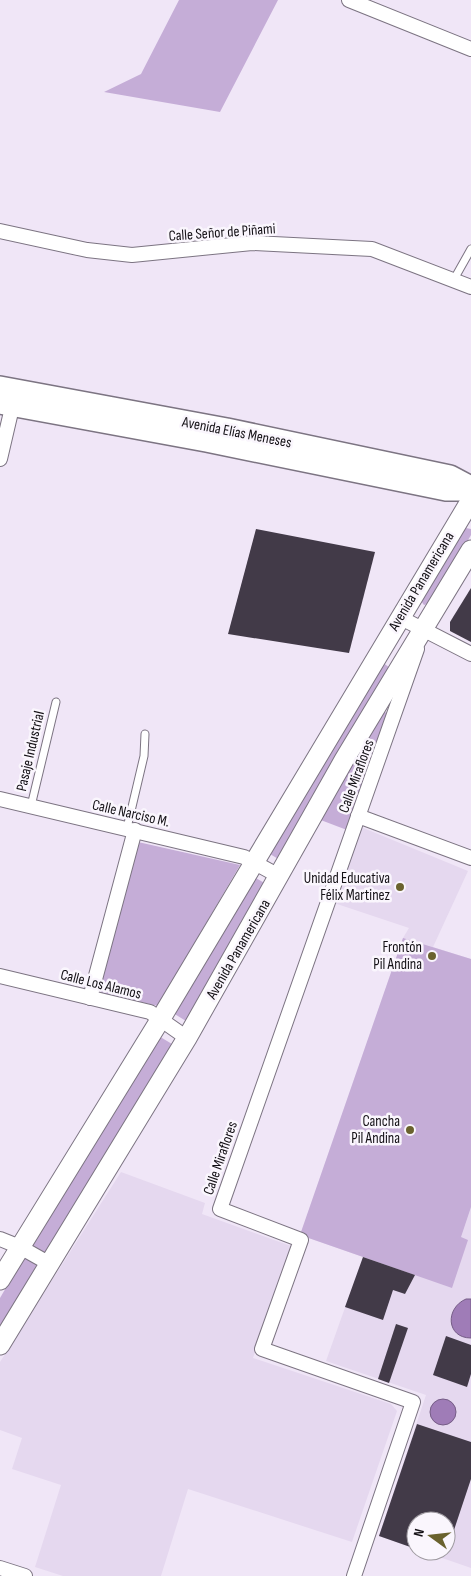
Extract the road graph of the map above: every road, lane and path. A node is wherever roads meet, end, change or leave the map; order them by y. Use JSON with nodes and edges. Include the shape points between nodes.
{"nodes":[{"id":1,"x":349,"y":0,"type":"edge"},
{"id":2,"x":471,"y":49,"type":"edge"},
{"id":3,"x":0,"y":231,"type":"edge"},
{"id":4,"x":471,"y":249,"type":"edge"},
{"id":5,"x":453,"y":281,"type":"junction"},
{"id":6,"x":471,"y":287,"type":"edge"},
{"id":7,"x":7,"y":396,"type":"edge"},
{"id":8,"x":0,"y":459,"type":"edge"},
{"id":9,"x":471,"y":488,"type":"edge"},
{"id":10,"x":471,"y":500,"type":"edge"},
{"id":11,"x":471,"y":550,"type":"edge"},
{"id":12,"x":399,"y":618,"type":"junction"},
{"id":13,"x":423,"y":630,"type":"junction"},
{"id":14,"x":471,"y":654,"type":"edge"},
{"id":15,"x":56,"y":702,"type":"dead end"},
{"id":16,"x":145,"y":734,"type":"dead end"},
{"id":17,"x":0,"y":799,"type":"edge"},
{"id":18,"x":31,"y":806,"type":"junction"},
{"id":19,"x":358,"y":816,"type":"junction"},
{"id":20,"x":131,"y":829,"type":"junction"},
{"id":21,"x":471,"y":858,"type":"edge"},
{"id":22,"x":254,"y":862,"type":"junction"},
{"id":23,"x":279,"y":876,"type":"junction"},
{"id":24,"x":0,"y":976,"type":"edge"},
{"id":25,"x":90,"y":998,"type":"junction"},
{"id":26,"x":160,"y":1020,"type":"junction"},
{"id":27,"x":187,"y":1038,"type":"junction"},
{"id":28,"x":0,"y":1239,"type":"edge"},
{"id":29,"x":20,"y":1247,"type":"junction"},
{"id":30,"x":50,"y":1264,"type":"junction"},
{"id":31,"x":0,"y":1280,"type":"edge"},
{"id":32,"x":0,"y":1345,"type":"edge"},
{"id":33,"x":0,"y":1568,"type":"edge"},
{"id":34,"x":24,"y":1576,"type":"edge"},
{"id":35,"x":354,"y":1576,"type":"edge"}],
"edges":[{"from":1,"to":2,"type":"street"},
{"from":3,"to":5,"type":"street","name":"Calle Señor de Piñami","via":[[87,250],[132,255],[252,243],[372,249]]},
{"from":4,"to":5,"type":"lane"},
{"from":5,"to":6,"type":"street","name":"Calle Señor de Piñami"},
{"from":7,"to":8,"type":"street"},
{"from":7,"to":9,"type":"main road","name":"Avenida Elías Meneses","via":[[206,442],[446,490]]},
{"from":10,"to":12,"type":"main road","name":"Avenida Panamericana"},
{"from":11,"to":13,"type":"main road","name":"Avenida Panamericana"},
{"from":12,"to":13,"type":"street"},
{"from":12,"to":22,"type":"main road","name":"Avenida Panamericana"},
{"from":13,"to":14,"type":"street"},
{"from":13,"to":19,"type":"street","name":"Calle Miraflores"},
{"from":13,"to":23,"type":"main road","name":"Avenida Panamericana","via":[[344,760]]},
{"from":15,"to":18,"type":"lane","name":"Pasaje Industrial"},
{"from":16,"to":20,"type":"lane"},
{"from":17,"to":18,"type":"street","name":"Calle Narciso M."},
{"from":18,"to":20,"type":"street","name":"Calle Narciso M."},
{"from":19,"to":21,"type":"street"},
{"from":19,"to":35,"type":"street","name":"Calle Miraflores","via":[[220,1209],[301,1240],[262,1349],[413,1402]]},
{"from":20,"to":22,"type":"street","name":"Calle Narciso M."},
{"from":20,"to":25,"type":"street"},
{"from":22,"to":23,"type":"street","name":"Calle Narciso M."},
{"from":22,"to":26,"type":"main road","name":"Avenida Panamericana"},
{"from":23,"to":27,"type":"main road","name":"Avenida Panamericana"},
{"from":24,"to":25,"type":"street","name":"Calle Los Alamos"},
{"from":25,"to":26,"type":"street","name":"Calle Los Alamos","via":[[150,1012]]},
{"from":26,"to":27,"type":"street","name":"Calle Los Alamos"},
{"from":26,"to":29,"type":"main road","name":"Avenida Panamericana"},
{"from":27,"to":30,"type":"main road","name":"Avenida Panamericana"},
{"from":28,"to":29,"type":"street"},
{"from":29,"to":30,"type":"street"},
{"from":29,"to":31,"type":"main road","name":"Avenida Panamericana"},
{"from":30,"to":32,"type":"main road","name":"Avenida Panamericana"},
{"from":33,"to":34,"type":"street"}]}
